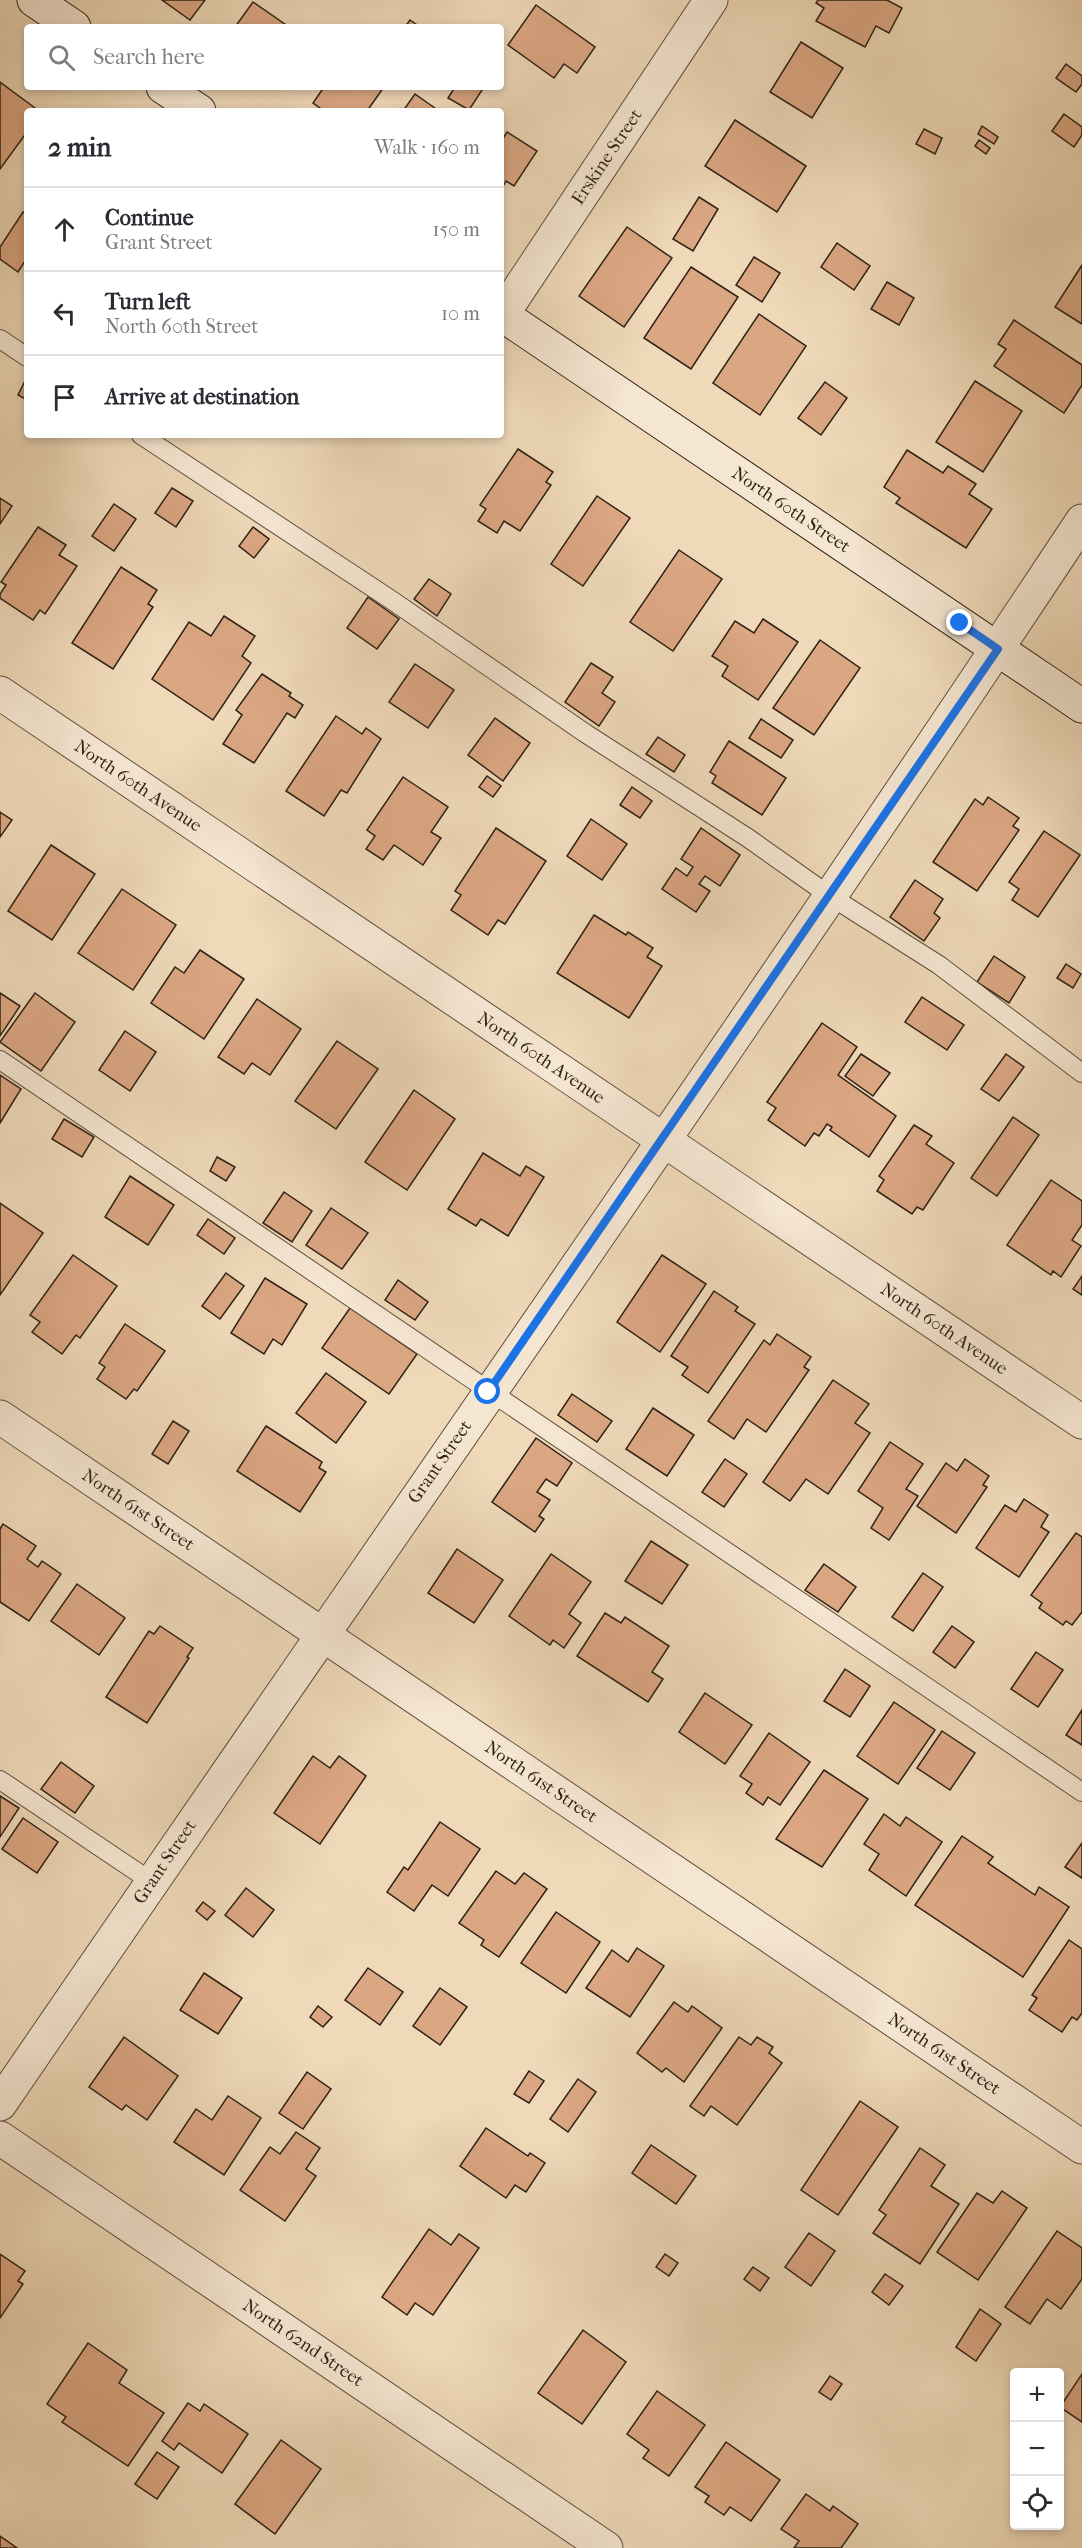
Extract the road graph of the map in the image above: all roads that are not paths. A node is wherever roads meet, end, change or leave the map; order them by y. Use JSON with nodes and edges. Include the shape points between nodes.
{"nodes":[{"id":1,"x":34,"y":0,"type":"edge"},
{"id":2,"x":710,"y":0,"type":"edge"},
{"id":3,"x":70,"y":24,"type":"edge"},
{"id":4,"x":168,"y":90,"type":"edge"},
{"id":5,"x":194,"y":108,"type":"edge"},
{"id":6,"x":504,"y":311,"type":"edge"},
{"id":7,"x":504,"y":315,"type":"edge"},
{"id":8,"x":0,"y":339,"type":"edge"},
{"id":9,"x":24,"y":355,"type":"edge"},
{"id":10,"x":146,"y":438,"type":"edge"},
{"id":11,"x":1082,"y":521,"type":"edge"},
{"id":12,"x":998,"y":649,"type":"junction"},
{"id":13,"x":0,"y":693,"type":"edge"},
{"id":14,"x":1082,"y":706,"type":"edge"},
{"id":15,"x":830,"y":896,"type":"junction"},
{"id":16,"x":0,"y":1060,"type":"edge"},
{"id":17,"x":1082,"y":1073,"type":"edge"},
{"id":18,"x":663,"y":1141,"type":"junction"},
{"id":19,"x":488,"y":1392,"type":"junction"},
{"id":20,"x":0,"y":1417,"type":"edge"},
{"id":21,"x":1082,"y":1422,"type":"edge"},
{"id":22,"x":322,"y":1634,"type":"junction"},
{"id":23,"x":0,"y":1780,"type":"edge"},
{"id":24,"x":1082,"y":1792,"type":"edge"},
{"id":25,"x":152,"y":1882,"type":"junction"},
{"id":26,"x":0,"y":2104,"type":"edge"},
{"id":27,"x":0,"y":2138,"type":"edge"},
{"id":28,"x":1082,"y":2147,"type":"edge"},
{"id":29,"x":606,"y":2548,"type":"edge"}],
"edges":[{"from":1,"to":3,"type":"street"},
{"from":2,"to":6,"type":"street","name":"Erskine Street"},
{"from":4,"to":5,"type":"street"},
{"from":7,"to":12,"type":"street","name":"North 60th Street"},
{"from":8,"to":9,"type":"lane"},
{"from":10,"to":15,"type":"lane"},
{"from":11,"to":12,"type":"street","name":"Grant Street"},
{"from":12,"to":14,"type":"street","name":"North 60th Street"},
{"from":12,"to":15,"type":"street","name":"Grant Street"},
{"from":13,"to":18,"type":"street","name":"North 60th Avenue"},
{"from":15,"to":17,"type":"lane","via":[[939,965]]},
{"from":15,"to":18,"type":"street","name":"Grant Street"},
{"from":16,"to":19,"type":"lane"},
{"from":18,"to":19,"type":"street","name":"Grant Street"},
{"from":18,"to":21,"type":"street","name":"North 60th Avenue"},
{"from":19,"to":22,"type":"street","name":"Grant Street"},
{"from":19,"to":24,"type":"lane"},
{"from":20,"to":22,"type":"street","name":"North 61st Street"},
{"from":22,"to":25,"type":"street","name":"Grant Street"},
{"from":22,"to":28,"type":"street","name":"North 61st Street"},
{"from":23,"to":25,"type":"lane"},
{"from":25,"to":26,"type":"street","name":"Grant Street"},
{"from":27,"to":29,"type":"street","name":"North 62nd Street"}]}
